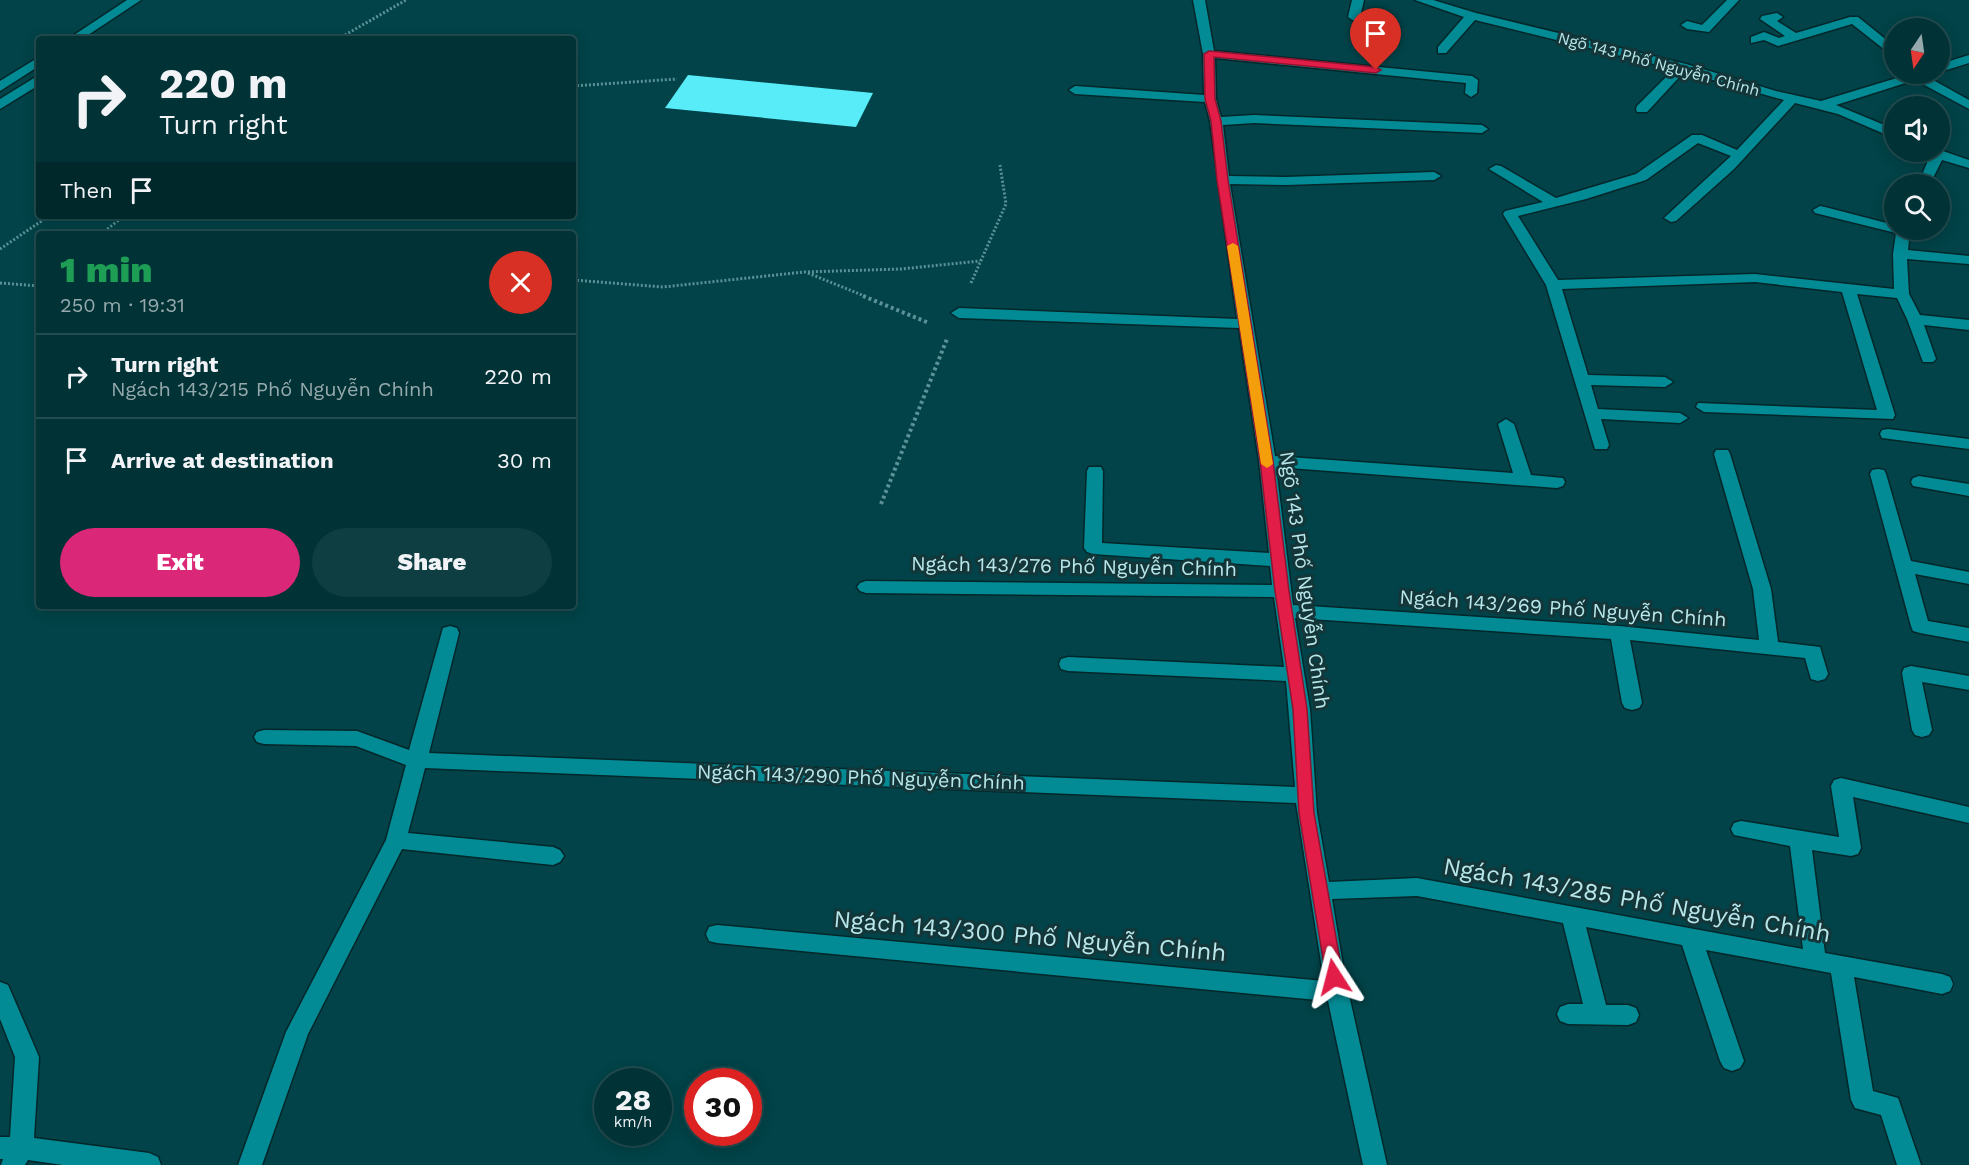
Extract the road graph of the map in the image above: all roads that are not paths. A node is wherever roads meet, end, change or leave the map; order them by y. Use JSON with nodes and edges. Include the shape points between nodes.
{"nodes":[{"id":1,"x":135,"y":0,"type":"edge"},
{"id":2,"x":1199,"y":0,"type":"edge"},
{"id":3,"x":1358,"y":0,"type":"edge"},
{"id":4,"x":1421,"y":0,"type":"edge"},
{"id":5,"x":1733,"y":0,"type":"edge"},
{"id":6,"x":1354,"y":16,"type":"dead end"},
{"id":7,"x":1472,"y":16,"type":"junction"},
{"id":8,"x":1777,"y":17,"type":"dead end"},
{"id":9,"x":1687,"y":25,"type":"dead end"},
{"id":10,"x":79,"y":36,"type":"edge"},
{"id":11,"x":92,"y":36,"type":"edge"},
{"id":12,"x":1794,"y":37,"type":"junction"},
{"id":13,"x":1755,"y":40,"type":"dead end"},
{"id":14,"x":1884,"y":43,"type":"edge"},
{"id":15,"x":1442,"y":50,"type":"dead end"},
{"id":16,"x":1209,"y":54,"type":"junction"},
{"id":17,"x":1969,"y":59,"type":"edge"},
{"id":18,"x":36,"y":63,"type":"edge"},
{"id":19,"x":1950,"y":65,"type":"edge"},
{"id":20,"x":1682,"y":67,"type":"junction"},
{"id":21,"x":36,"y":81,"type":"edge"},
{"id":22,"x":1887,"y":84,"type":"edge"},
{"id":23,"x":1934,"y":84,"type":"edge"},
{"id":24,"x":0,"y":87,"type":"edge"},
{"id":25,"x":1075,"y":90,"type":"dead end"},
{"id":26,"x":1472,"y":93,"type":"dead end"},
{"id":27,"x":1793,"y":98,"type":"junction"},
{"id":28,"x":1210,"y":99,"type":"junction"},
{"id":29,"x":0,"y":105,"type":"edge"},
{"id":30,"x":1822,"y":105,"type":"junction"},
{"id":31,"x":1969,"y":105,"type":"edge"},
{"id":32,"x":1642,"y":109,"type":"dead end"},
{"id":33,"x":1216,"y":121,"type":"junction"},
{"id":34,"x":1482,"y":129,"type":"dead end"},
{"id":35,"x":1884,"y":129,"type":"edge"},
{"id":36,"x":1739,"y":155,"type":"junction"},
{"id":37,"x":1950,"y":158,"type":"edge"},
{"id":38,"x":1969,"y":164,"type":"edge"},
{"id":39,"x":1496,"y":169,"type":"dead end"},
{"id":40,"x":1434,"y":176,"type":"dead end"},
{"id":41,"x":1222,"y":180,"type":"junction"},
{"id":42,"x":1555,"y":203,"type":"junction"},
{"id":43,"x":1820,"y":210,"type":"dead end"},
{"id":44,"x":1671,"y":218,"type":"dead end"},
{"id":45,"x":1884,"y":226,"type":"edge"},
{"id":46,"x":1899,"y":240,"type":"edge"},
{"id":47,"x":1900,"y":254,"type":"junction"},
{"id":48,"x":1969,"y":260,"type":"edge"},
{"id":49,"x":1553,"y":285,"type":"junction"},
{"id":50,"x":1848,"y":287,"type":"junction"},
{"id":51,"x":1902,"y":294,"type":"junction"},
{"id":52,"x":959,"y":313,"type":"dead end"},
{"id":53,"x":1915,"y":319,"type":"junction"},
{"id":54,"x":1245,"y":324,"type":"junction"},
{"id":55,"x":1969,"y":325,"type":"edge"},
{"id":56,"x":1929,"y":359,"type":"dead end"},
{"id":57,"x":1581,"y":380,"type":"junction"},
{"id":58,"x":1665,"y":382,"type":"dead end"},
{"id":59,"x":1704,"y":407,"type":"dead end"},
{"id":60,"x":1592,"y":414,"type":"junction"},
{"id":61,"x":1680,"y":418,"type":"dead end"},
{"id":62,"x":1506,"y":424,"type":"dead end"},
{"id":63,"x":1888,"y":434,"type":"dead end"},
{"id":64,"x":1969,"y":444,"type":"edge"},
{"id":65,"x":1601,"y":446,"type":"dead end"},
{"id":66,"x":1722,"y":454,"type":"dead end"},
{"id":67,"x":1267,"y":461,"type":"junction"},
{"id":68,"x":1095,"y":471,"type":"dead end"},
{"id":69,"x":1878,"y":474,"type":"dead end"},
{"id":70,"x":1524,"y":480,"type":"junction"},
{"id":71,"x":1557,"y":482,"type":"dead end"},
{"id":72,"x":1919,"y":482,"type":"dead end"},
{"id":73,"x":1969,"y":490,"type":"edge"},
{"id":74,"x":1278,"y":560,"type":"junction"},
{"id":75,"x":1906,"y":566,"type":"junction"},
{"id":76,"x":1969,"y":578,"type":"edge"},
{"id":77,"x":866,"y":587,"type":"dead end"},
{"id":78,"x":1282,"y":591,"type":"junction"},
{"id":79,"x":1286,"y":611,"type":"junction"},
{"id":80,"x":450,"y":633,"type":"dead end"},
{"id":81,"x":1619,"y":633,"type":"junction"},
{"id":82,"x":1968,"y":639,"type":"edge"},
{"id":83,"x":1769,"y":647,"type":"junction"},
{"id":84,"x":1068,"y":664,"type":"dead end"},
{"id":85,"x":1294,"y":674,"type":"junction"},
{"id":86,"x":1818,"y":674,"type":"dead end"},
{"id":87,"x":1969,"y":683,"type":"edge"},
{"id":88,"x":1632,"y":703,"type":"dead end"},
{"id":89,"x":1922,"y":730,"type":"dead end"},
{"id":90,"x":264,"y":737,"type":"dead end"},
{"id":91,"x":416,"y":760,"type":"junction"},
{"id":92,"x":1305,"y":795,"type":"junction"},
{"id":93,"x":1969,"y":815,"type":"edge"},
{"id":94,"x":1741,"y":830,"type":"dead end"},
{"id":95,"x":1800,"y":839,"type":"junction"},
{"id":96,"x":396,"y":840,"type":"junction"},
{"id":97,"x":553,"y":856,"type":"dead end"},
{"id":98,"x":1320,"y":891,"type":"junction"},
{"id":99,"x":1572,"y":914,"type":"junction"},
{"id":100,"x":717,"y":934,"type":"dead end"},
{"id":101,"x":1690,"y":936,"type":"junction"},
{"id":102,"x":1815,"y":960,"type":"junction"},
{"id":103,"x":1842,"y":965,"type":"junction"},
{"id":104,"x":1942,"y":984,"type":"dead end"},
{"id":105,"x":0,"y":992,"type":"edge"},
{"id":106,"x":1338,"y":992,"type":"junction"},
{"id":107,"x":1568,"y":1014,"type":"dead end"},
{"id":108,"x":1597,"y":1014,"type":"junction"},
{"id":109,"x":1628,"y":1015,"type":"dead end"},
{"id":110,"x":1732,"y":1061,"type":"dead end"},
{"id":111,"x":11,"y":1154,"type":"edge"},
{"id":112,"x":149,"y":1165,"type":"edge"},
{"id":113,"x":250,"y":1165,"type":"edge"},
{"id":114,"x":1375,"y":1165,"type":"edge"},
{"id":115,"x":1909,"y":1165,"type":"edge"}],
"edges":[{"from":1,"to":10,"type":"street"},
{"from":1,"to":11,"type":"street"},
{"from":2,"to":16,"type":"street","name":"Ngõ 143 Phố Nguyễn Chính"},
{"from":3,"to":6,"type":"street"},
{"from":4,"to":7,"type":"street","name":"Ngõ 143 Phố Nguyễn Chính"},
{"from":5,"to":9,"type":"street","via":[[1705,29]]},
{"from":7,"to":15,"type":"street"},
{"from":7,"to":20,"type":"street","name":"Ngõ 143 Phố Nguyễn Chính"},
{"from":8,"to":12,"type":"street","via":[[1766,19]]},
{"from":12,"to":13,"type":"street","via":[[1778,42],[1764,36]]},
{"from":12,"to":14,"type":"street","via":[[1854,20]]},
{"from":16,"to":26,"type":"street","via":[[1472,80]]},
{"from":16,"to":28,"type":"street","name":"Ngõ 143 Phố Nguyễn Chính"},
{"from":17,"to":19,"type":"street"},
{"from":18,"to":24,"type":"street"},
{"from":20,"to":27,"type":"street","name":"Ngõ 143 Phố Nguyễn Chính"},
{"from":20,"to":32,"type":"street"},
{"from":21,"to":29,"type":"street"},
{"from":22,"to":30,"type":"street"},
{"from":23,"to":31,"type":"street"},
{"from":25,"to":28,"type":"street"},
{"from":27,"to":30,"type":"street","name":"Ngõ 143 Phố Nguyễn Chính"},
{"from":27,"to":36,"type":"street"},
{"from":28,"to":33,"type":"street","name":"Ngõ 143 Phố Nguyễn Chính"},
{"from":30,"to":35,"type":"street","name":"Ngõ 143 Phố Nguyễn Chính"},
{"from":33,"to":34,"type":"street","via":[[1254,119]]},
{"from":33,"to":41,"type":"street","name":"Ngõ 143 Phố Nguyễn Chính"},
{"from":36,"to":42,"type":"street","via":[[1697,138],[1641,177]]},
{"from":36,"to":44,"type":"street"},
{"from":37,"to":38,"type":"street"},
{"from":39,"to":42,"type":"street"},
{"from":40,"to":41,"type":"street"},
{"from":41,"to":54,"type":"street","name":"Ngõ 143 Phố Nguyễn Chính"},
{"from":42,"to":49,"type":"street","via":[[1510,214]]},
{"from":43,"to":45,"type":"street"},
{"from":46,"to":47,"type":"street"},
{"from":47,"to":48,"type":"street"},
{"from":47,"to":51,"type":"street"},
{"from":49,"to":50,"type":"street","via":[[1755,278]]},
{"from":49,"to":57,"type":"street"},
{"from":50,"to":51,"type":"street"},
{"from":50,"to":59,"type":"street","via":[[1887,416]]},
{"from":51,"to":53,"type":"street"},
{"from":52,"to":54,"type":"street"},
{"from":53,"to":55,"type":"street"},
{"from":53,"to":56,"type":"street"},
{"from":54,"to":67,"type":"street","name":"Ngõ 143 Phố Nguyễn Chính"},
{"from":57,"to":58,"type":"street"},
{"from":57,"to":60,"type":"street"},
{"from":60,"to":61,"type":"street"},
{"from":60,"to":65,"type":"street"},
{"from":62,"to":70,"type":"street"},
{"from":63,"to":64,"type":"street"},
{"from":66,"to":83,"type":"street","via":[[1762,589]]},
{"from":67,"to":70,"type":"street"},
{"from":67,"to":74,"type":"street","name":"Ngõ 143 Phố Nguyễn Chính"},
{"from":68,"to":74,"type":"street","via":[[1093,548]]},
{"from":69,"to":75,"type":"street"},
{"from":70,"to":71,"type":"street"},
{"from":72,"to":73,"type":"street"},
{"from":74,"to":78,"type":"street","name":"Ngõ 143 Phố Nguyễn Chính"},
{"from":75,"to":76,"type":"street"},
{"from":75,"to":82,"type":"street","via":[[1920,626]]},
{"from":77,"to":78,"type":"street","name":"Ngách 143/276 Phố Nguyễn Chính"},
{"from":78,"to":79,"type":"street","name":"Ngõ 143 Phố Nguyễn Chính"},
{"from":79,"to":81,"type":"street","name":"Ngách 143/269 Phố Nguyễn Chính"},
{"from":79,"to":85,"type":"street","name":"Ngõ 143 Phố Nguyễn Chính"},
{"from":80,"to":91,"type":"street"},
{"from":81,"to":83,"type":"street","name":"Ngách 143/269 Phố Nguyễn Chính"},
{"from":81,"to":88,"type":"street"},
{"from":83,"to":86,"type":"street","name":"Ngách 143/269 Phố Nguyễn Chính","via":[[1813,652]]},
{"from":84,"to":85,"type":"street"},
{"from":85,"to":92,"type":"street","name":"Ngõ 143 Phố Nguyễn Chính"},
{"from":87,"to":89,"type":"street","via":[[1911,673]]},
{"from":90,"to":91,"type":"street","name":"Ngách 143/290 Phố Nguyễn Chính","via":[[357,739]]},
{"from":91,"to":92,"type":"street","name":"Ngách 143/290 Phố Nguyễn Chính"},
{"from":91,"to":96,"type":"street"},
{"from":92,"to":98,"type":"street","name":"Ngõ 143 Phố Nguyễn Chính"},
{"from":93,"to":95,"type":"street","via":[[1841,786],[1851,848]]},
{"from":94,"to":95,"type":"street"},
{"from":95,"to":102,"type":"street"},
{"from":96,"to":97,"type":"street"},
{"from":96,"to":113,"type":"street","via":[[297,1032]]},
{"from":98,"to":99,"type":"street","name":"Ngách 143/285 Phố Nguyễn Chính","via":[[1417,887]]},
{"from":98,"to":106,"type":"street","name":"Ngõ 143 Phố Nguyễn Chính"},
{"from":99,"to":101,"type":"street","name":"Ngách 143/285 Phố Nguyễn Chính"},
{"from":99,"to":108,"type":"street"},
{"from":100,"to":106,"type":"street","name":"Ngách 143/300 Phố Nguyễn Chính"},
{"from":101,"to":102,"type":"street","name":"Ngách 143/285 Phố Nguyễn Chính"},
{"from":101,"to":110,"type":"street"},
{"from":102,"to":103,"type":"street","name":"Ngách 143/285 Phố Nguyễn Chính"},
{"from":103,"to":104,"type":"street","name":"Ngách 143/285 Phố Nguyễn Chính"},
{"from":103,"to":115,"type":"street","via":[[1863,1100],[1890,1106]]},
{"from":105,"to":111,"type":"street","via":[[27,1057]]},
{"from":106,"to":114,"type":"street","name":"Ngõ 143 Phố Nguyễn Chính"},
{"from":107,"to":108,"type":"street"},
{"from":108,"to":109,"type":"street"},
{"from":111,"to":112,"type":"street"}]}
